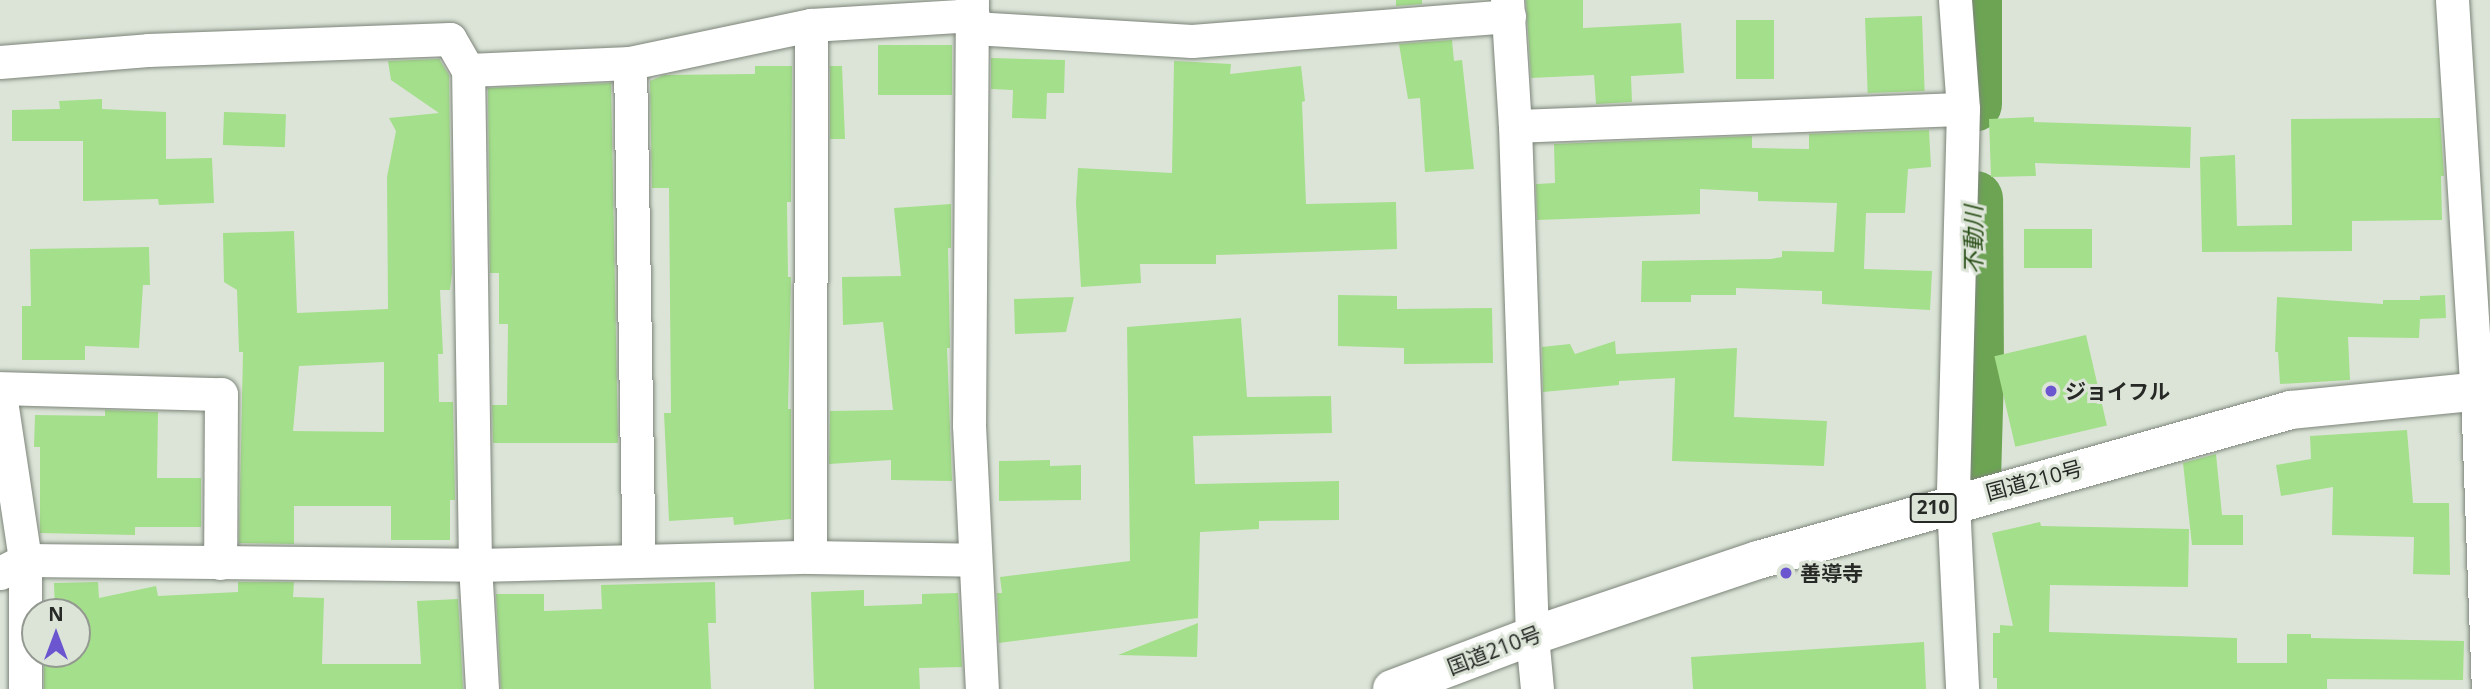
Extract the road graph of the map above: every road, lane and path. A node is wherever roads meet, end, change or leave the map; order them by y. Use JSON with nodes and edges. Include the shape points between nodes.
{"nodes":[{"id":1,"x":1955,"y":0,"type":"edge"},
{"id":2,"x":2452,"y":0,"type":"edge"},
{"id":3,"x":1508,"y":8,"type":"edge"},
{"id":4,"x":973,"y":14,"type":"edge"},
{"id":5,"x":811,"y":26,"type":"junction"},
{"id":6,"x":0,"y":62,"type":"edge"},
{"id":7,"x":630,"y":63,"type":"junction"},
{"id":8,"x":468,"y":70,"type":"junction"},
{"id":9,"x":1963,"y":109,"type":"junction"},
{"id":10,"x":1515,"y":126,"type":"junction"},
{"id":11,"x":0,"y":388,"type":"edge"},
{"id":12,"x":2484,"y":391,"type":"edge"},
{"id":13,"x":0,"y":394,"type":"edge"},
{"id":14,"x":1953,"y":502,"type":"junction"},
{"id":15,"x":810,"y":557,"type":"junction"},
{"id":16,"x":639,"y":560,"type":"junction"},
{"id":17,"x":974,"y":560,"type":"junction"},
{"id":18,"x":220,"y":563,"type":"junction"},
{"id":19,"x":475,"y":565,"type":"junction"},
{"id":20,"x":12,"y":567,"type":"edge"},
{"id":21,"x":1532,"y":636,"type":"junction"},
{"id":22,"x":2487,"y":636,"type":"edge"},
{"id":23,"x":25,"y":689,"type":"edge"},
{"id":24,"x":482,"y":689,"type":"edge"},
{"id":25,"x":982,"y":689,"type":"edge"},
{"id":26,"x":1392,"y":689,"type":"edge"},
{"id":27,"x":1537,"y":689,"type":"edge"},
{"id":28,"x":1962,"y":689,"type":"edge"},
{"id":29,"x":2488,"y":689,"type":"edge"}],
"edges":[{"from":1,"to":9,"type":"street"},
{"from":2,"to":12,"type":"street","via":[[2468,285]]},
{"from":3,"to":4,"type":"street","via":[[1192,41]]},
{"from":3,"to":10,"type":"street"},
{"from":4,"to":5,"type":"street"},
{"from":4,"to":17,"type":"street","via":[[969,425]]},
{"from":5,"to":7,"type":"street"},
{"from":5,"to":15,"type":"street"},
{"from":6,"to":8,"type":"street","via":[[148,50],[450,39]]},
{"from":7,"to":8,"type":"street"},
{"from":7,"to":16,"type":"street"},
{"from":8,"to":19,"type":"street"},
{"from":9,"to":10,"type":"street"},
{"from":9,"to":14,"type":"street"},
{"from":10,"to":21,"type":"street"},
{"from":11,"to":18,"type":"street","via":[[221,394]]},
{"from":12,"to":14,"type":"highway","name":"国道210号","number":"210","via":[[2291,410]]},
{"from":12,"to":22,"type":"street"},
{"from":13,"to":20,"type":"street"},
{"from":14,"to":21,"type":"highway","name":"国道210号","number":"210","via":[[1758,560]]},
{"from":14,"to":28,"type":"street"},
{"from":15,"to":16,"type":"street"},
{"from":15,"to":17,"type":"street"},
{"from":16,"to":19,"type":"street"},
{"from":17,"to":25,"type":"street"},
{"from":18,"to":19,"type":"street"},
{"from":18,"to":20,"type":"street"},
{"from":19,"to":24,"type":"street"},
{"from":20,"to":23,"type":"street"},
{"from":21,"to":26,"type":"highway","name":"国道210号","number":"210"},
{"from":21,"to":27,"type":"street"},
{"from":22,"to":29,"type":"street"}]}
